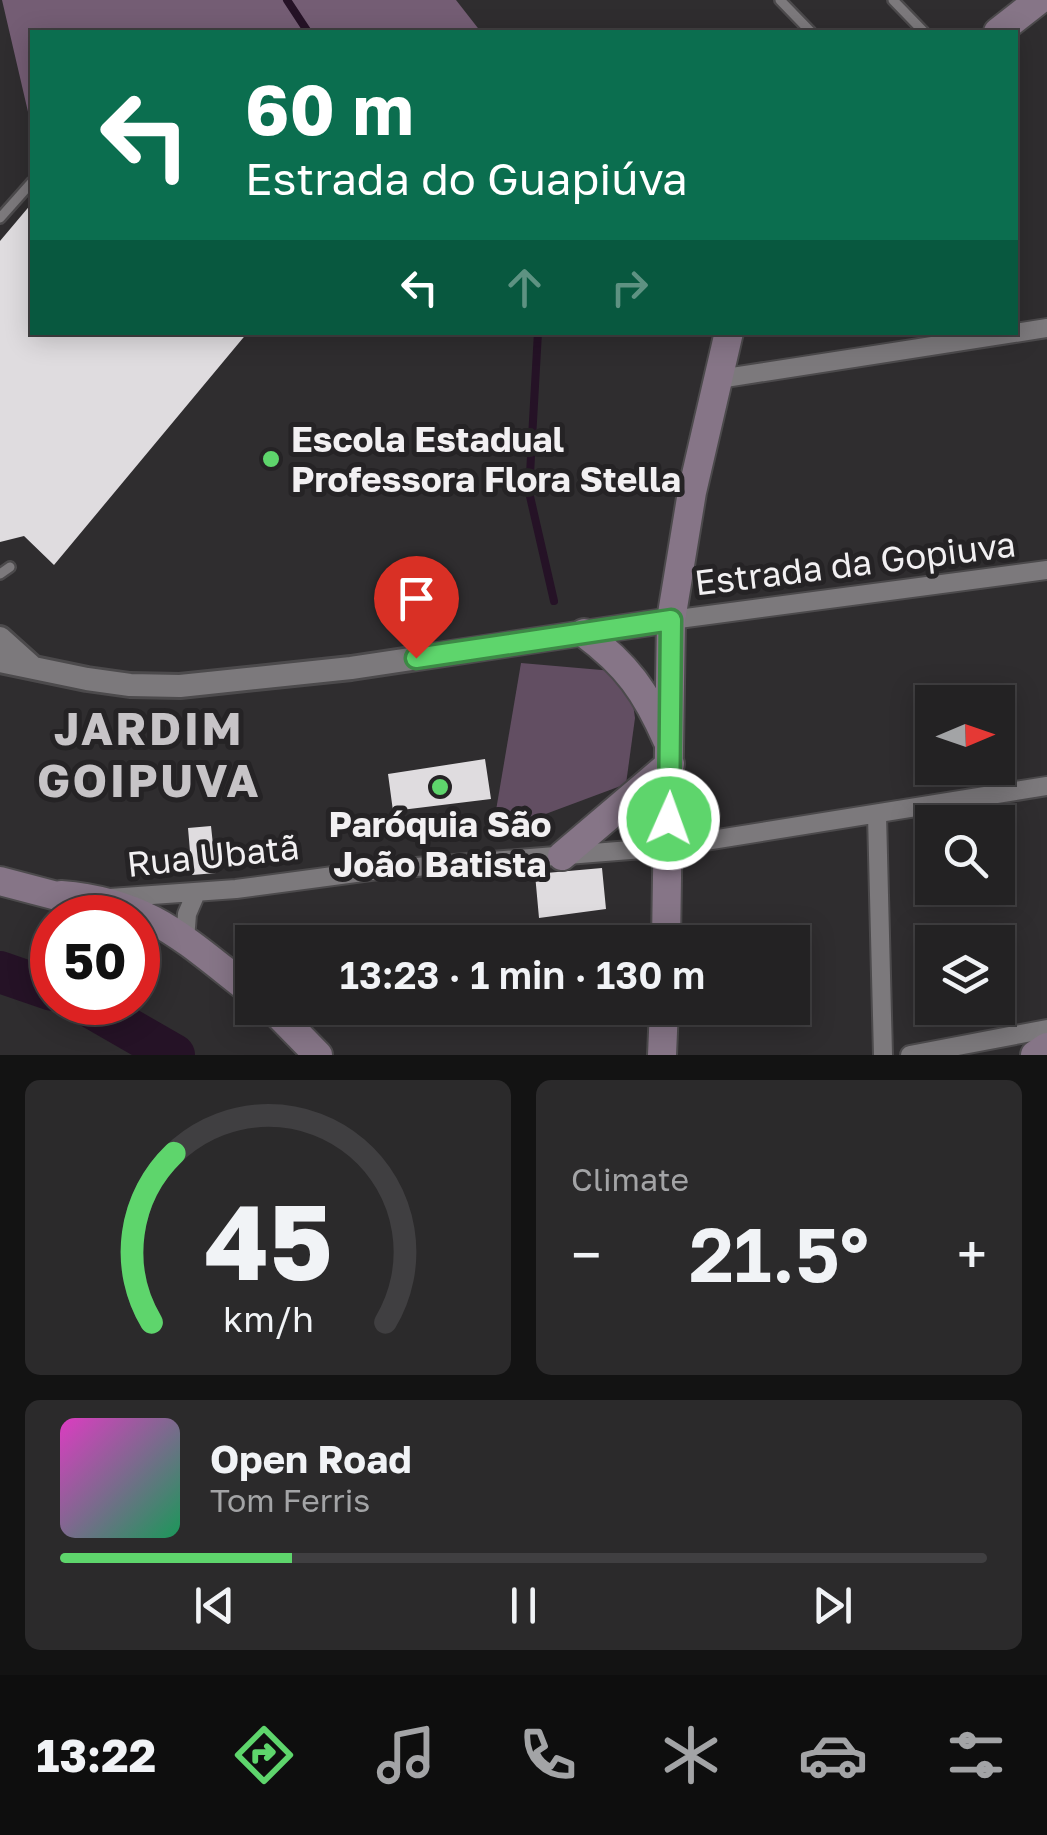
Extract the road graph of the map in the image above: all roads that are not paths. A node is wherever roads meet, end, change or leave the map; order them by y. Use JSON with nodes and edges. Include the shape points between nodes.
{"nodes":[{"id":1,"x":780,"y":0,"type":"edge"},
{"id":2,"x":893,"y":0,"type":"edge"},
{"id":3,"x":1039,"y":0,"type":"edge"},
{"id":4,"x":809,"y":30,"type":"edge"},
{"id":5,"x":922,"y":30,"type":"edge"},
{"id":6,"x":1001,"y":30,"type":"edge"},
{"id":7,"x":30,"y":184,"type":"edge"},
{"id":8,"x":0,"y":218,"type":"edge"},
{"id":9,"x":1047,"y":328,"type":"edge"},
{"id":10,"x":1018,"y":333,"type":"edge"},
{"id":11,"x":728,"y":335,"type":"edge"},
{"id":12,"x":1002,"y":335,"type":"edge"},
{"id":13,"x":719,"y":379,"type":"junction"},
{"id":14,"x":10,"y":567,"type":"dead end"},
{"id":15,"x":1047,"y":570,"type":"edge"},
{"id":16,"x":0,"y":574,"type":"edge"},
{"id":17,"x":671,"y":620,"type":"junction"},
{"id":18,"x":584,"y":633,"type":"junction"},
{"id":19,"x":0,"y":638,"type":"edge"},
{"id":20,"x":0,"y":661,"type":"edge"},
{"id":21,"x":30,"y":665,"type":"junction"},
{"id":22,"x":671,"y":757,"type":"junction"},
{"id":23,"x":1047,"y":786,"type":"edge"},
{"id":24,"x":877,"y":815,"type":"junction"},
{"id":25,"x":668,"y":846,"type":"junction"},
{"id":26,"x":562,"y":856,"type":"junction"},
{"id":27,"x":0,"y":881,"type":"edge"},
{"id":28,"x":196,"y":892,"type":"junction"},
{"id":29,"x":62,"y":895,"type":"edge"},
{"id":30,"x":160,"y":899,"type":"edge"},
{"id":31,"x":160,"y":922,"type":"edge"},
{"id":32,"x":666,"y":925,"type":"edge"},
{"id":33,"x":160,"y":931,"type":"edge"},
{"id":34,"x":181,"y":937,"type":"junction"},
{"id":35,"x":235,"y":979,"type":"edge"},
{"id":36,"x":289,"y":1025,"type":"edge"},
{"id":37,"x":663,"y":1025,"type":"edge"},
{"id":38,"x":1047,"y":1029,"type":"edge"},
{"id":39,"x":1047,"y":1047,"type":"edge"},
{"id":40,"x":318,"y":1055,"type":"edge"},
{"id":41,"x":662,"y":1055,"type":"edge"},
{"id":42,"x":883,"y":1055,"type":"edge"},
{"id":43,"x":910,"y":1055,"type":"edge"},
{"id":44,"x":1035,"y":1055,"type":"edge"}],
"edges":[{"from":1,"to":4,"type":"lane"},
{"from":2,"to":5,"type":"lane"},
{"from":3,"to":6,"type":"main road"},
{"from":7,"to":8,"type":"lane"},
{"from":9,"to":10,"type":"street"},
{"from":11,"to":13,"type":"main road"},
{"from":12,"to":13,"type":"street"},
{"from":13,"to":17,"type":"main road"},
{"from":14,"to":16,"type":"lane"},
{"from":15,"to":17,"type":"street","name":"Estrada da Gopiuva"},
{"from":17,"to":18,"type":"street"},
{"from":17,"to":22,"type":"main road"},
{"from":18,"to":21,"type":"street","via":[[180,686],[116,683]]},
{"from":18,"to":22,"type":"main road","via":[[644,691]]},
{"from":19,"to":21,"type":"street"},
{"from":20,"to":21,"type":"street"},
{"from":22,"to":25,"type":"main road"},
{"from":22,"to":26,"type":"main road"},
{"from":23,"to":24,"type":"street","name":"Rua Ubatã"},
{"from":24,"to":25,"type":"street","name":"Rua Ubatã"},
{"from":24,"to":42,"type":"street"},
{"from":25,"to":26,"type":"street","name":"Rua Ubatã"},
{"from":25,"to":32,"type":"main road"},
{"from":26,"to":28,"type":"street","name":"Rua Ubatã"},
{"from":27,"to":29,"type":"main road"},
{"from":28,"to":30,"type":"street","name":"Rua Ubatã"},
{"from":28,"to":34,"type":"street"},
{"from":31,"to":34,"type":"main road"},
{"from":33,"to":34,"type":"main road"},
{"from":34,"to":35,"type":"main road"},
{"from":36,"to":40,"type":"main road"},
{"from":37,"to":41,"type":"main road"},
{"from":38,"to":43,"type":"street"},
{"from":39,"to":44,"type":"main road"}]}
